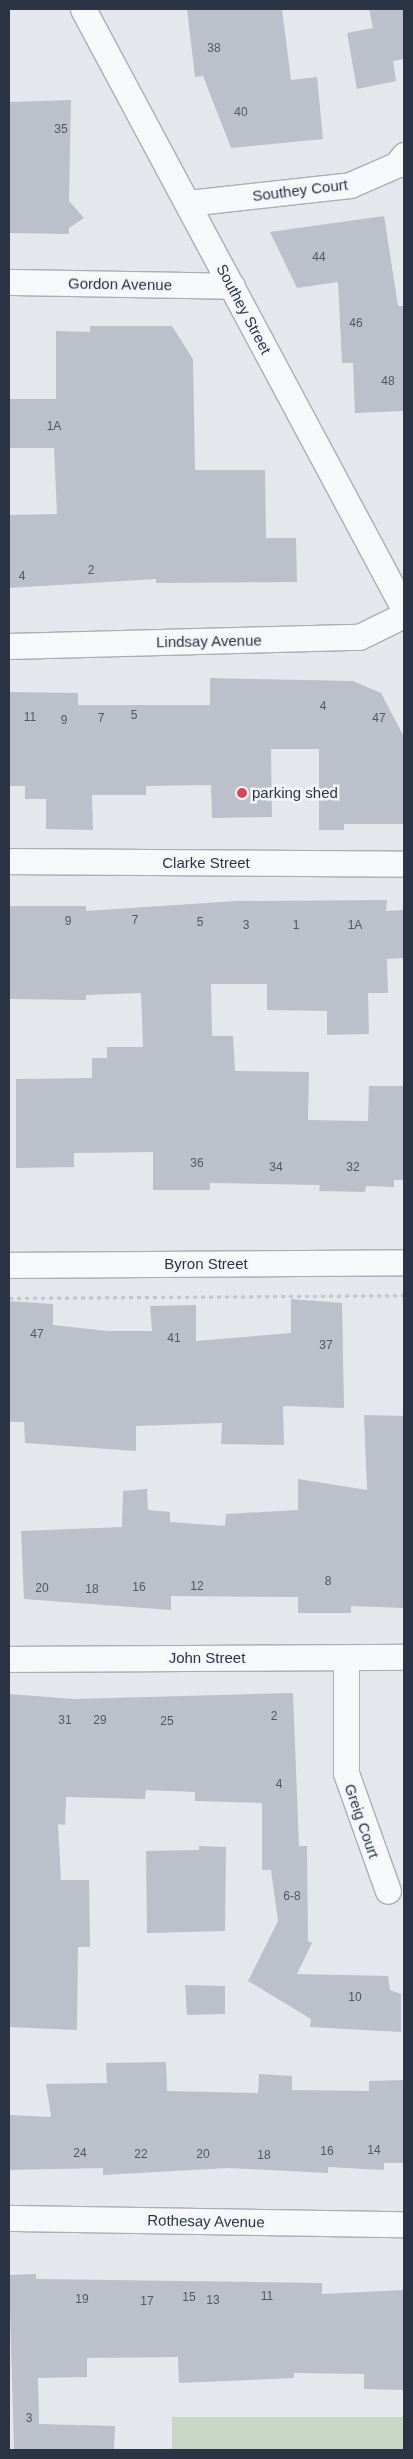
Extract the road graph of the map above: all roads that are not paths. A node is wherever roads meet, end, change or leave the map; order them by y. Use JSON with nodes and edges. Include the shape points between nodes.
{"nodes":[{"id":1,"x":83,"y":9,"type":"edge"},
{"id":2,"x":404,"y":155,"type":"edge"},
{"id":3,"x":188,"y":203,"type":"junction"},
{"id":4,"x":9,"y":282,"type":"edge"},
{"id":5,"x":232,"y":286,"type":"junction"},
{"id":6,"x":404,"y":609,"type":"edge"},
{"id":7,"x":404,"y":616,"type":"edge"},
{"id":8,"x":9,"y":646,"type":"edge"},
{"id":9,"x":9,"y":861,"type":"edge"},
{"id":10,"x":404,"y":864,"type":"edge"},
{"id":11,"x":404,"y":1262,"type":"edge"},
{"id":12,"x":9,"y":1265,"type":"edge"},
{"id":13,"x":404,"y":1657,"type":"edge"},
{"id":14,"x":346,"y":1658,"type":"junction"},
{"id":15,"x":9,"y":1659,"type":"edge"},
{"id":16,"x":388,"y":1891,"type":"dead end"},
{"id":17,"x":9,"y":2218,"type":"edge"},
{"id":18,"x":404,"y":2224,"type":"edge"}],
"edges":[{"from":1,"to":3,"type":"street","name":"Southey Street"},
{"from":2,"to":3,"type":"street","name":"Southey Court","via":[[396,165],[350,185]]},
{"from":3,"to":5,"type":"street","name":"Southey Street"},
{"from":4,"to":5,"type":"street","name":"Gordon Avenue"},
{"from":5,"to":6,"type":"street","name":"Southey Street"},
{"from":7,"to":8,"type":"street","name":"Lindsay Avenue","via":[[359,637]]},
{"from":9,"to":10,"type":"street","name":"Clarke Street"},
{"from":11,"to":12,"type":"street","name":"Byron Street"},
{"from":13,"to":14,"type":"street","name":"John Street"},
{"from":14,"to":15,"type":"street","name":"John Street"},
{"from":14,"to":16,"type":"street","name":"Greig Court","via":[[346,1773]]},
{"from":17,"to":18,"type":"street","name":"Rothesay Avenue"}]}
